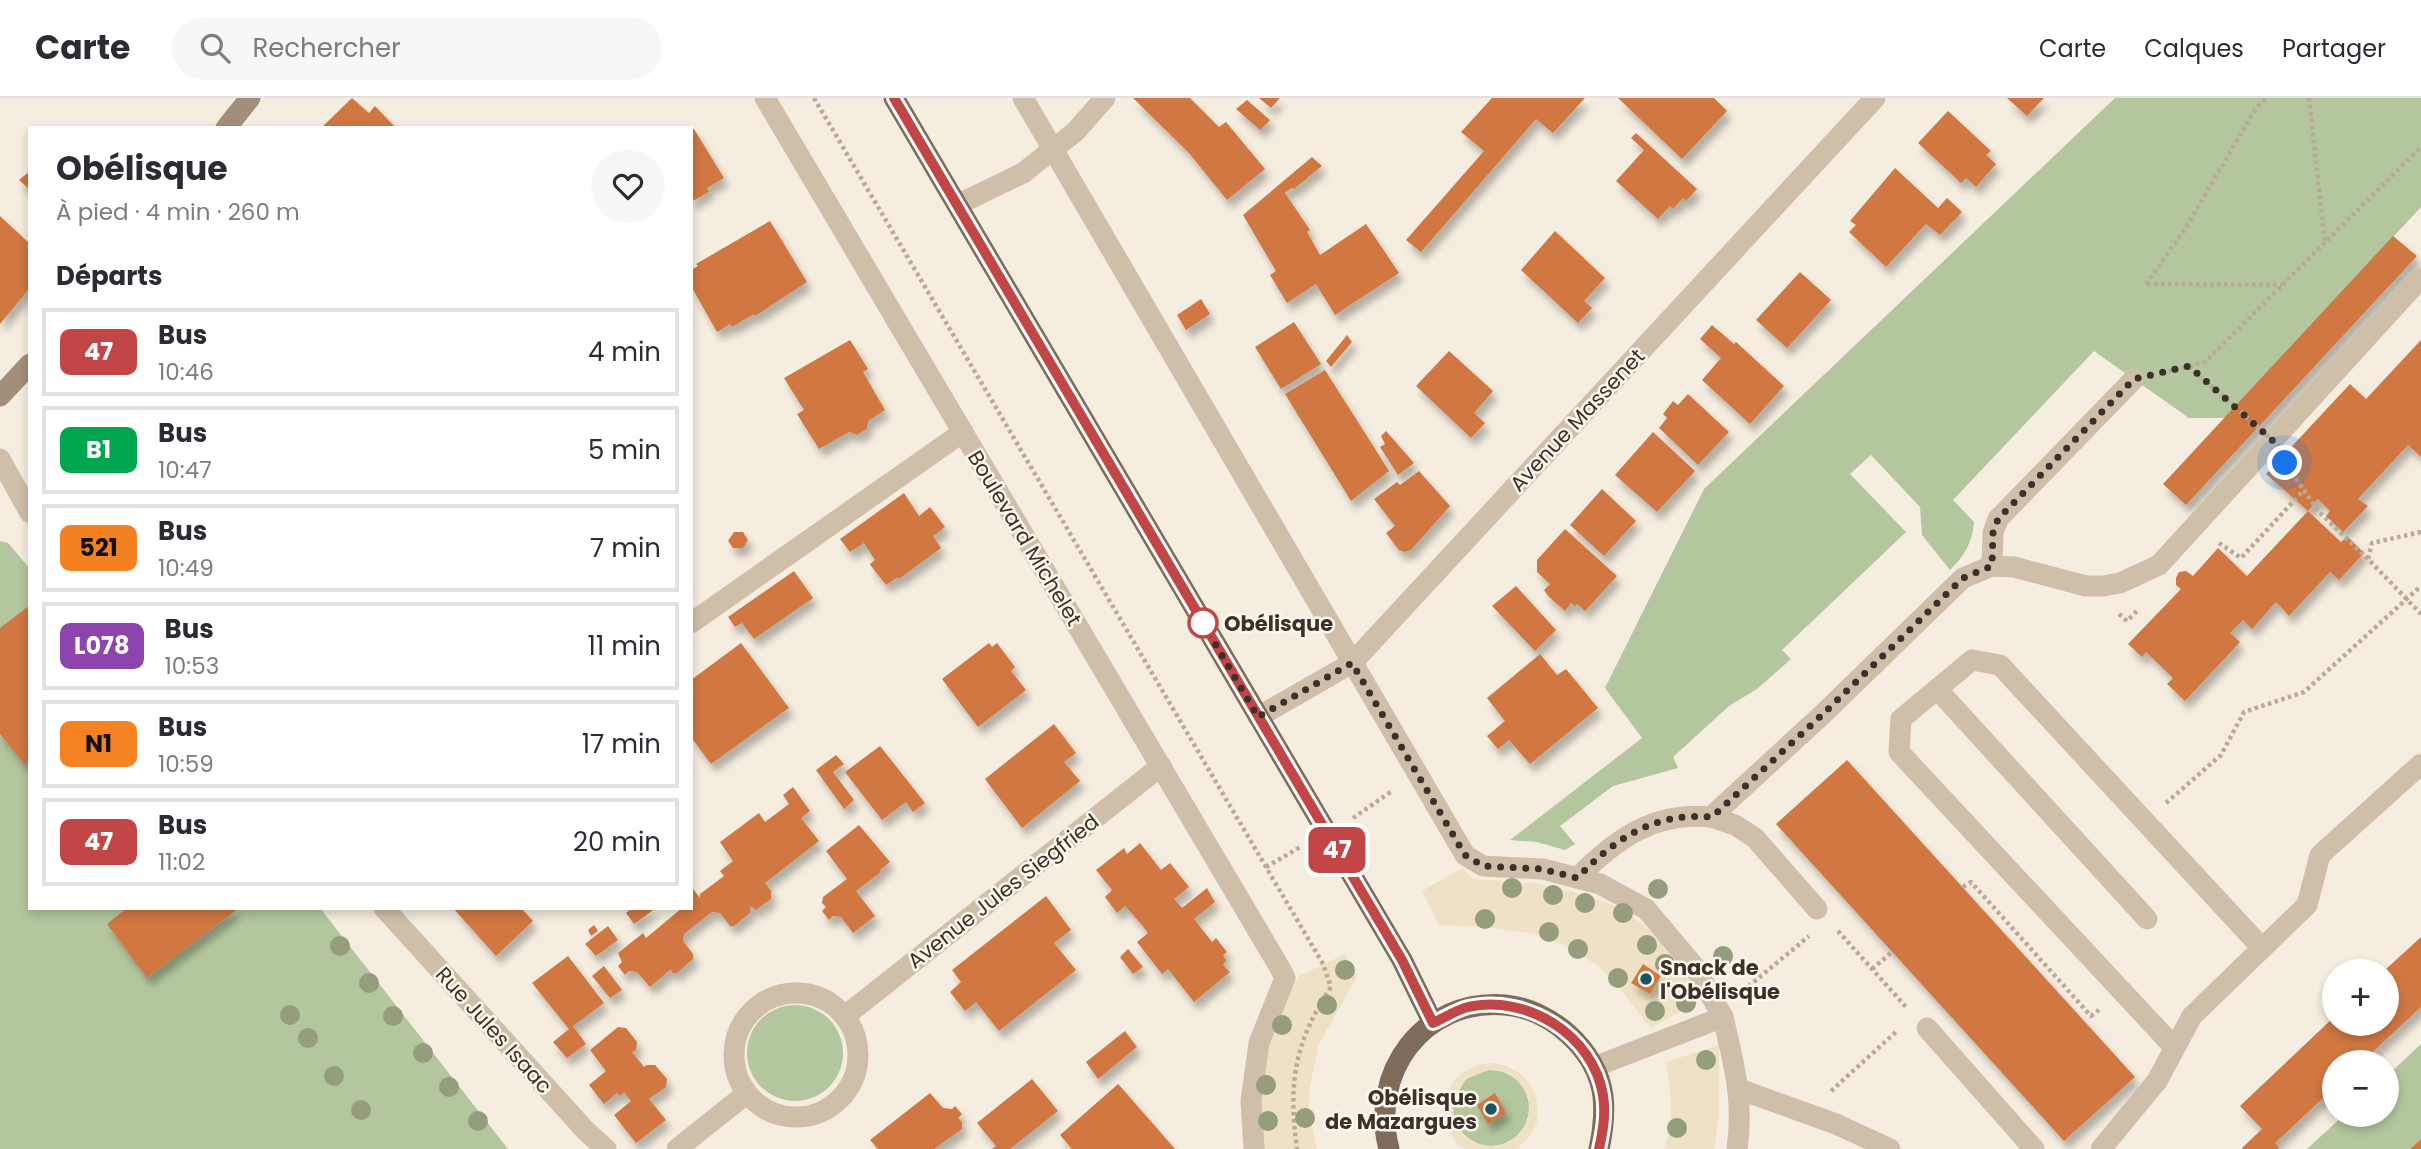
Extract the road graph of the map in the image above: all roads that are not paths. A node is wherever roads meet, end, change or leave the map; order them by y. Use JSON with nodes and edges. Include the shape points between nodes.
{"nodes":[{"id":1,"x":250,"y":98,"type":"edge"},
{"id":2,"x":765,"y":98,"type":"edge"},
{"id":3,"x":894,"y":98,"type":"edge"},
{"id":4,"x":1023,"y":98,"type":"edge"},
{"id":5,"x":1105,"y":98,"type":"edge"},
{"id":6,"x":1875,"y":98,"type":"edge"},
{"id":7,"x":228,"y":126,"type":"edge"},
{"id":8,"x":1053,"y":150,"type":"junction"},
{"id":9,"x":957,"y":205,"type":"junction"},
{"id":10,"x":2421,"y":278,"type":"edge"},
{"id":11,"x":28,"y":366,"type":"edge"},
{"id":12,"x":2134,"y":379,"type":"road end"},
{"id":13,"x":0,"y":396,"type":"edge"},
{"id":14,"x":963,"y":432,"type":"junction"},
{"id":15,"x":0,"y":458,"type":"edge"},
{"id":16,"x":28,"y":509,"type":"edge"},
{"id":17,"x":1992,"y":566,"type":"junction"},
{"id":18,"x":693,"y":622,"type":"edge"},
{"id":19,"x":1352,"y":663,"type":"junction"},
{"id":20,"x":1937,"y":689,"type":"junction"},
{"id":21,"x":1258,"y":717,"type":"junction"},
{"id":22,"x":2421,"y":764,"type":"edge"},
{"id":23,"x":1161,"y":766,"type":"junction"},
{"id":24,"x":1712,"y":817,"type":"junction"},
{"id":25,"x":1577,"y":878,"type":"junction"},
{"id":26,"x":386,"y":910,"type":"edge"},
{"id":27,"x":1818,"y":919,"type":"road end"},
{"id":28,"x":2147,"y":919,"type":"dead end"},
{"id":29,"x":2262,"y":948,"type":"junction"},
{"id":30,"x":1721,"y":1014,"type":"junction"},
{"id":31,"x":845,"y":1016,"type":"junction"},
{"id":32,"x":1920,"y":1022,"type":"road end"},
{"id":33,"x":1433,"y":1023,"type":"junction"},
{"id":34,"x":2174,"y":1047,"type":"junction"},
{"id":35,"x":1594,"y":1067,"type":"junction"},
{"id":36,"x":1739,"y":1089,"type":"junction"},
{"id":37,"x":746,"y":1094,"type":"junction"},
{"id":38,"x":606,"y":1149,"type":"edge"},
{"id":39,"x":677,"y":1149,"type":"edge"},
{"id":40,"x":1254,"y":1149,"type":"edge"},
{"id":41,"x":1389,"y":1149,"type":"edge"},
{"id":42,"x":1599,"y":1149,"type":"edge"},
{"id":43,"x":1737,"y":1149,"type":"edge"},
{"id":44,"x":1890,"y":1149,"type":"edge"},
{"id":45,"x":2034,"y":1149,"type":"edge"},
{"id":46,"x":2101,"y":1149,"type":"edge"}],
"edges":[{"from":1,"to":7,"type":"street"},
{"from":2,"to":14,"type":"street","name":"Boulevard Michelet"},
{"from":3,"to":9,"type":"main road"},
{"from":4,"to":8,"type":"street"},
{"from":5,"to":8,"type":"street"},
{"from":6,"to":19,"type":"street","name":"Avenue Massenet"},
{"from":8,"to":9,"type":"street","via":[[1023,173]]},
{"from":8,"to":19,"type":"street"},
{"from":9,"to":21,"type":"main road"},
{"from":10,"to":17,"type":"street","via":[[2159,565],[2103,586]]},
{"from":11,"to":13,"type":"street"},
{"from":12,"to":17,"type":"street","via":[[1998,519]]},
{"from":14,"to":18,"type":"street"},
{"from":14,"to":23,"type":"street","name":"Boulevard Michelet"},
{"from":15,"to":16,"type":"street"},
{"from":17,"to":24,"type":"street","via":[[1963,578]]},
{"from":19,"to":21,"type":"street","name":"Avenue Massenet"},
{"from":19,"to":25,"type":"street","via":[[1465,855],[1483,866],[1542,869]]},
{"from":20,"to":28,"type":"street"},
{"from":20,"to":29,"type":"street","via":[[1972,660],[2000,665]]},
{"from":20,"to":34,"type":"street","via":[[1901,719],[1899,752]]},
{"from":21,"to":33,"type":"main road","via":[[1402,960]]},
{"from":22,"to":29,"type":"street","via":[[2320,855],[2307,905]]},
{"from":23,"to":31,"type":"street","name":"Avenue Jules Siegfried"},
{"from":23,"to":40,"type":"street","name":"Boulevard Michelet","via":[[1284,978],[1259,1043],[1251,1101]]},
{"from":24,"to":25,"type":"street","via":[[1681,816],[1652,824],[1608,848]]},
{"from":24,"to":27,"type":"street","via":[[1755,838]]},
{"from":25,"to":30,"type":"street","via":[[1600,884],[1646,909],[1694,966]]},
{"from":26,"to":38,"type":"street","name":"Rue Jules Isaac"},
{"from":29,"to":34,"type":"street","via":[[2192,1016]]},
{"from":30,"to":35,"type":"street"},
{"from":30,"to":36,"type":"street"},
{"from":31,"to":37,"type":"street","via":[[811,994],[790,992],[753,1009],[734,1045],[734,1066]]},
{"from":31,"to":37,"type":"street","via":[[856,1034],[856,1075],[831,1108],[791,1118],[774,1114]]},
{"from":32,"to":45,"type":"street"},
{"from":33,"to":35,"type":"main road","via":[[1467,1007],[1505,1005],[1541,1015],[1562,1029]]},
{"from":33,"to":41,"type":"main road","via":[[1411,1041],[1395,1065],[1384,1120]]},
{"from":34,"to":46,"type":"street","via":[[2157,1081]]},
{"from":35,"to":42,"type":"main road","via":[[1603,1094]]},
{"from":36,"to":43,"type":"street"},
{"from":36,"to":44,"type":"street"},
{"from":37,"to":39,"type":"street"}]}
